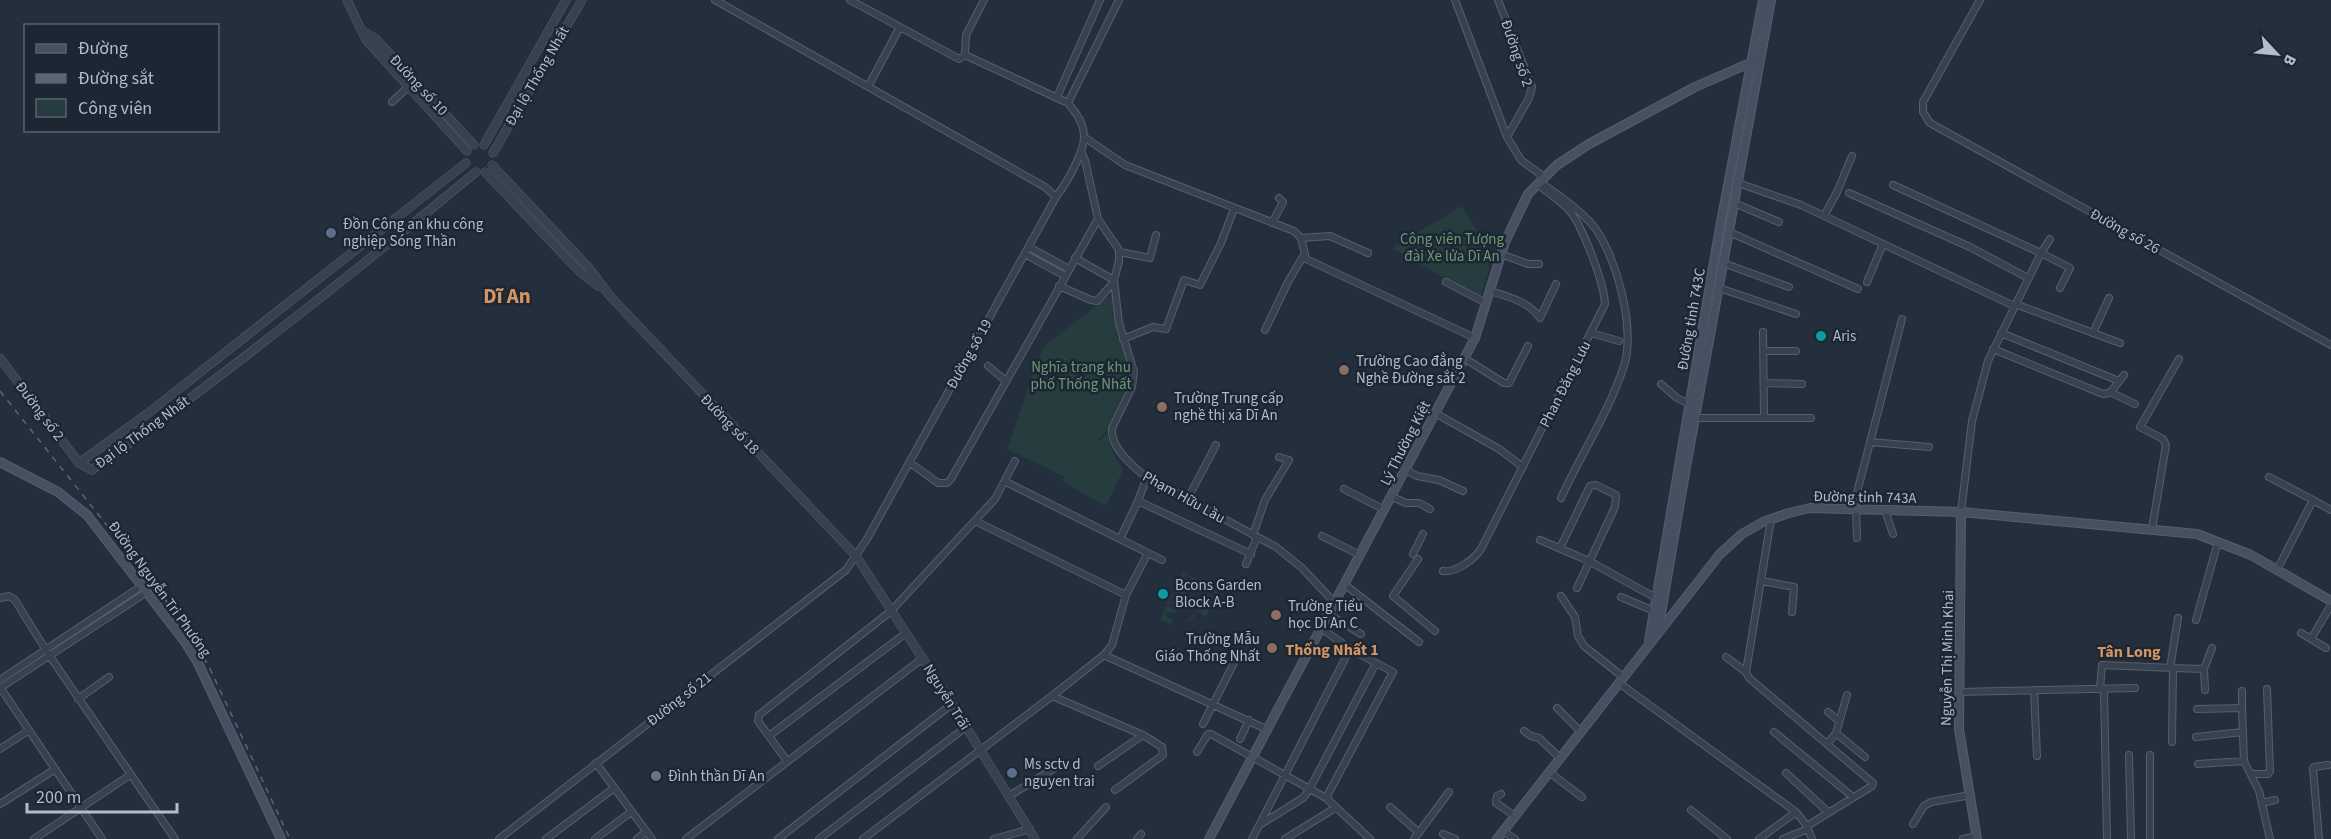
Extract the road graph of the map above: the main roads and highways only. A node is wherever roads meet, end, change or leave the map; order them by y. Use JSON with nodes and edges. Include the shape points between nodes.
{"nodes":[{"id":1,"x":1763,"y":0,"type":"edge"},
{"id":2,"x":1772,"y":0,"type":"edge"},
{"id":3,"x":1755,"y":61,"type":"junction"},
{"id":4,"x":0,"y":462,"type":"edge"},
{"id":5,"x":1961,"y":512,"type":"junction"},
{"id":6,"x":2331,"y":603,"type":"edge"},
{"id":7,"x":1656,"y":614,"type":"junction"},
{"id":8,"x":1672,"y":615,"type":"junction"},
{"id":9,"x":1658,"y":632,"type":"junction"},
{"id":10,"x":1648,"y":644,"type":"junction"},
{"id":11,"x":1977,"y":838,"type":"edge"},
{"id":12,"x":281,"y":839,"type":"edge"},
{"id":13,"x":1209,"y":839,"type":"edge"},
{"id":14,"x":1497,"y":839,"type":"edge"}],
"edges":[{"from":1,"to":3,"type":"main road","name":"Đường tỉnh 743C"},
{"from":2,"to":3,"type":"main road","name":"Đường tỉnh 743C"},
{"from":3,"to":7,"type":"main road","name":"Đường tỉnh 743C","via":[[1738,183]]},
{"from":3,"to":7,"type":"main road","name":"Đường tỉnh 743C","via":[[1689,404]]},
{"from":3,"to":13,"type":"main road","name":"Lý Thường Kiệt","via":[[1695,87],[1565,159],[1540,181],[1521,206],[1475,338]]},
{"from":4,"to":12,"type":"main road","name":"Đường Nguyễn Tri Phương","via":[[81,509],[145,588],[197,661]]},
{"from":5,"to":6,"type":"main road","name":"Đường tỉnh 743A","via":[[2197,534],[2251,555]]},
{"from":5,"to":8,"type":"main road","name":"Đường tỉnh 743A","via":[[1809,508],[1771,519],[1733,540]]},
{"from":5,"to":11,"type":"main road","name":"Nguyễn Thị Minh Khai","via":[[1959,729]]},
{"from":7,"to":8,"type":"main road"},
{"from":7,"to":9,"type":"main road","name":"Đường tỉnh 743C"},
{"from":7,"to":10,"type":"main road","name":"Đường tỉnh 743C"},
{"from":8,"to":9,"type":"main road","name":"Đường tỉnh 743A"},
{"from":9,"to":10,"type":"main road","name":"Đường tỉnh 743A"},
{"from":10,"to":14,"type":"main road","name":"Đường tỉnh 743A"}]}
